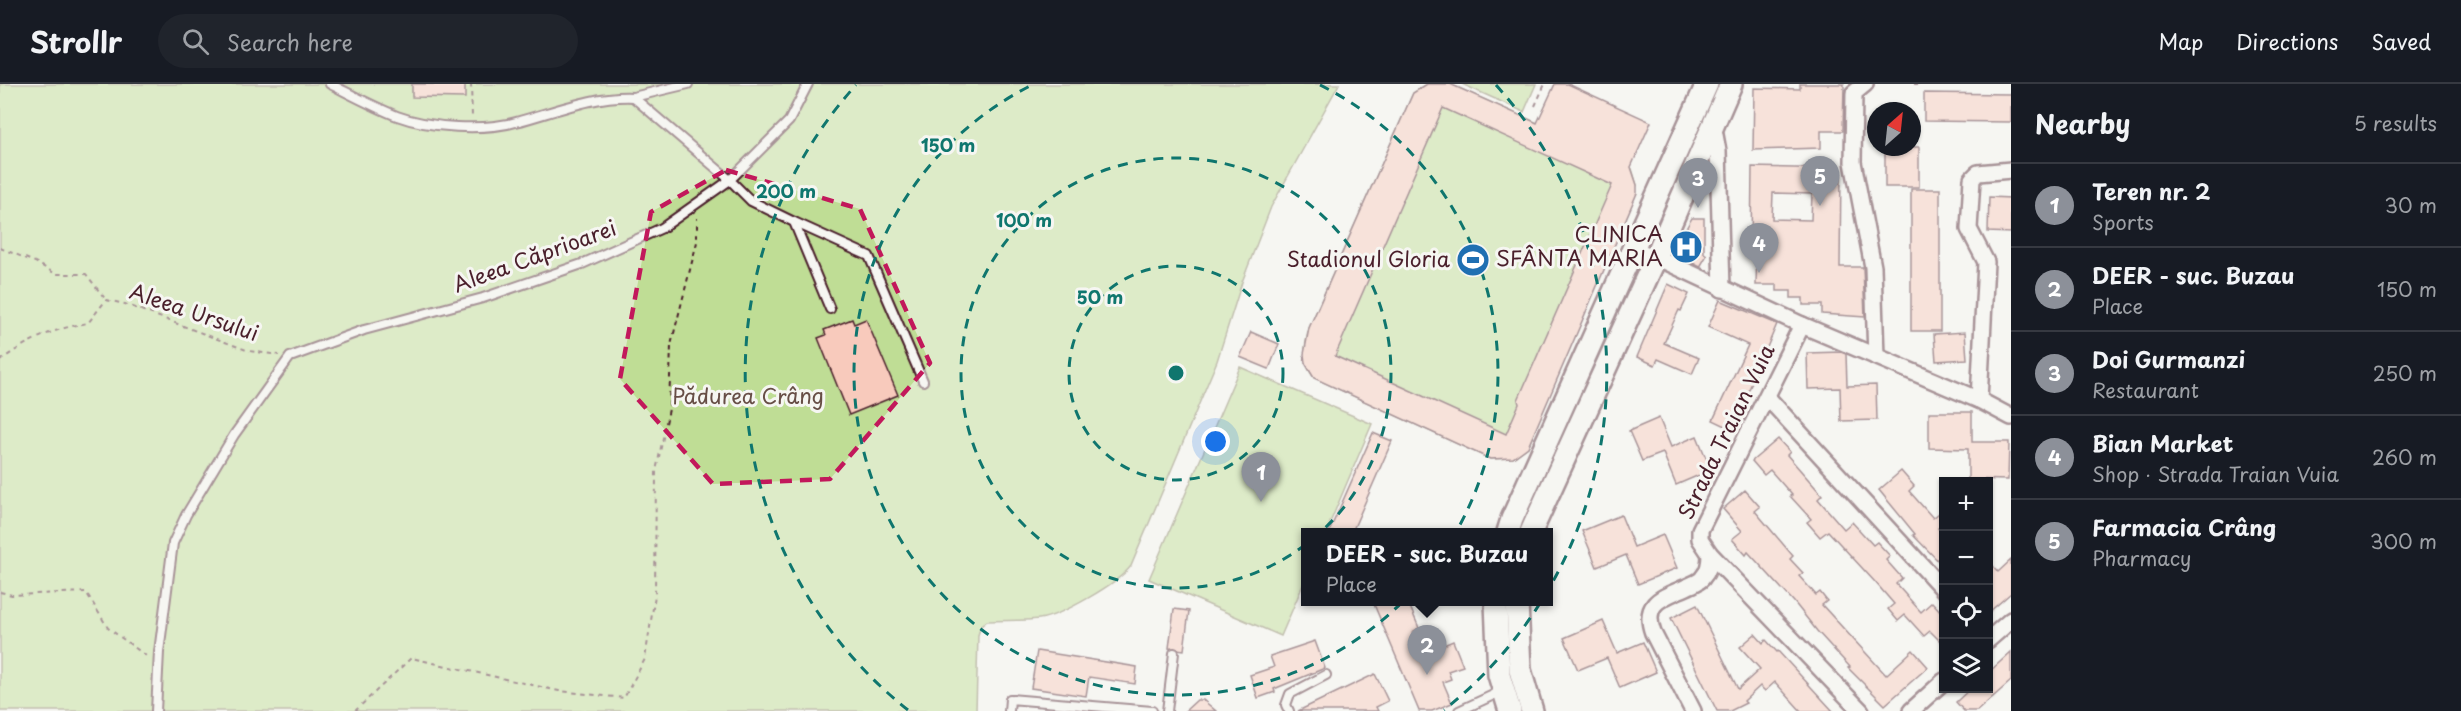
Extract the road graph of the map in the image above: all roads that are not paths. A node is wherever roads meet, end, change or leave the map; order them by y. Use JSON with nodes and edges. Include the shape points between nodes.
{"nodes":[{"id":1,"x":330,"y":84,"type":"edge"},
{"id":2,"x":688,"y":84,"type":"edge"},
{"id":3,"x":807,"y":84,"type":"edge"},
{"id":4,"x":1707,"y":84,"type":"edge"},
{"id":5,"x":1731,"y":84,"type":"edge"},
{"id":6,"x":1865,"y":84,"type":"edge"},
{"id":7,"x":633,"y":97,"type":"junction"},
{"id":8,"x":1713,"y":124,"type":"junction"},
{"id":9,"x":2011,"y":170,"type":"edge"},
{"id":10,"x":730,"y":180,"type":"junction"},
{"id":11,"x":794,"y":222,"type":"junction"},
{"id":12,"x":1633,"y":250,"type":"junction"},
{"id":13,"x":1656,"y":257,"type":"junction"},
{"id":14,"x":1722,"y":289,"type":"junction"},
{"id":15,"x":830,"y":309,"type":"dead end"},
{"id":16,"x":1802,"y":325,"type":"junction"},
{"id":17,"x":1876,"y":357,"type":"junction"},
{"id":18,"x":923,"y":381,"type":"dead end"},
{"id":19,"x":1767,"y":397,"type":"junction"},
{"id":20,"x":1979,"y":400,"type":"junction"},
{"id":21,"x":2011,"y":417,"type":"edge"},
{"id":22,"x":1509,"y":528,"type":"edge"},
{"id":23,"x":1533,"y":528,"type":"edge"},
{"id":24,"x":1710,"y":554,"type":"junction"},
{"id":25,"x":1939,"y":585,"type":"edge"},
{"id":26,"x":1496,"y":606,"type":"edge"},
{"id":27,"x":1517,"y":606,"type":"edge"},
{"id":28,"x":2011,"y":620,"type":"edge"},
{"id":29,"x":1990,"y":639,"type":"edge"},
{"id":30,"x":1174,"y":653,"type":"dead end"},
{"id":31,"x":1326,"y":675,"type":"dead end"},
{"id":32,"x":1512,"y":686,"type":"junction"},
{"id":33,"x":1939,"y":686,"type":"edge"},
{"id":34,"x":156,"y":711,"type":"edge"},
{"id":35,"x":1009,"y":711,"type":"edge"},
{"id":36,"x":1152,"y":711,"type":"edge"},
{"id":37,"x":1167,"y":711,"type":"edge"},
{"id":38,"x":1289,"y":711,"type":"edge"},
{"id":39,"x":1459,"y":711,"type":"edge"},
{"id":40,"x":1510,"y":711,"type":"edge"},
{"id":41,"x":1532,"y":711,"type":"edge"},
{"id":42,"x":1693,"y":711,"type":"edge"},
{"id":43,"x":1861,"y":711,"type":"edge"},
{"id":44,"x":1911,"y":711,"type":"edge"}],
"edges":[{"from":1,"to":7,"type":"lane","via":[[399,117],[438,125],[512,123],[600,99]]},
{"from":2,"to":7,"type":"lane"},
{"from":3,"to":10,"type":"lane","name":"Aleea Căprioarei","via":[[789,121]]},
{"from":4,"to":12,"type":"main road"},
{"from":5,"to":8,"type":"main road"},
{"from":6,"to":17,"type":"street","via":[[1854,93],[1853,162],[1873,267]]},
{"from":7,"to":10,"type":"lane"},
{"from":8,"to":13,"type":"main road"},
{"from":8,"to":14,"type":"street","via":[[1718,151]]},
{"from":9,"to":20,"type":"street","via":[[1978,173],[1972,179],[1969,229],[1986,262]]},
{"from":10,"to":11,"type":"lane","via":[[751,201]]},
{"from":10,"to":34,"type":"lane","name":"Aleea Căprioarei","via":[[662,228],[582,264],[483,298],[364,330],[290,357],[234,435],[173,543]]},
{"from":11,"to":15,"type":"lane"},
{"from":11,"to":18,"type":"lane","via":[[869,256]]},
{"from":12,"to":13,"type":"street","name":"Strada Traian Vuia"},
{"from":12,"to":22,"type":"main road"},
{"from":13,"to":14,"type":"street","name":"Strada Traian Vuia"},
{"from":13,"to":23,"type":"main road"},
{"from":14,"to":16,"type":"street","name":"Strada Traian Vuia"},
{"from":16,"to":17,"type":"street","name":"Strada Traian Vuia"},
{"from":16,"to":19,"type":"street","name":"Strada Traian Vuia"},
{"from":17,"to":20,"type":"street","name":"Strada Traian Vuia"},
{"from":19,"to":24,"type":"street","name":"Strada Traian Vuia","via":[[1700,530],[1700,540]]},
{"from":19,"to":25,"type":"street"},
{"from":20,"to":21,"type":"street","name":"Strada Traian Vuia"},
{"from":24,"to":42,"type":"street","via":[[1703,579],[1656,602],[1649,611],[1653,633]]},
{"from":24,"to":43,"type":"street","name":"Strada Traian Vuia"},
{"from":26,"to":32,"type":"main road","via":[[1497,652]]},
{"from":27,"to":32,"type":"main road"},
{"from":28,"to":29,"type":"street"},
{"from":30,"to":37,"type":"lane"},
{"from":31,"to":38,"type":"lane","via":[[1290,694],[1286,705]]},
{"from":32,"to":39,"type":"lane"},
{"from":32,"to":40,"type":"main road"},
{"from":32,"to":41,"type":"main road"},
{"from":33,"to":44,"type":"street"},
{"from":35,"to":36,"type":"lane","via":[[1010,699]]}]}
